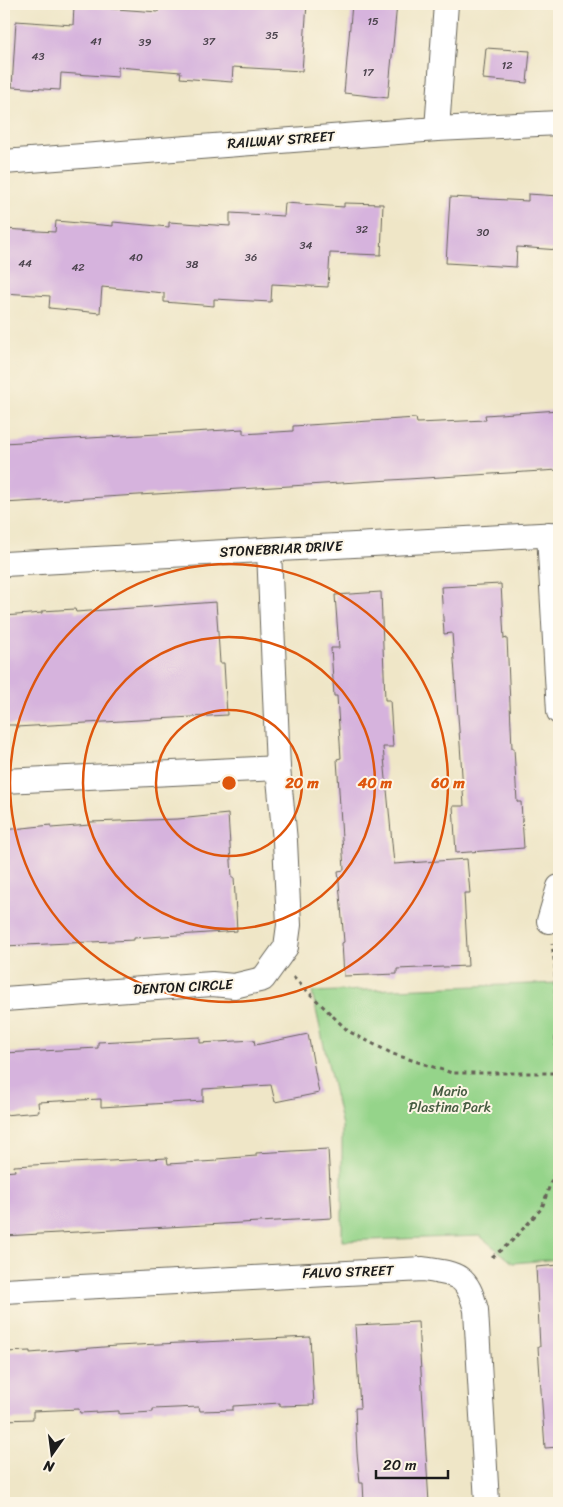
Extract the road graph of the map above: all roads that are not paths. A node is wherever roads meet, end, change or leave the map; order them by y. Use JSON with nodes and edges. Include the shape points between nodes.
{"nodes":[{"id":1,"x":446,"y":4,"type":"edge"},
{"id":2,"x":559,"y":123,"type":"edge"},
{"id":3,"x":437,"y":129,"type":"junction"},
{"id":4,"x":4,"y":162,"type":"edge"},
{"id":5,"x":554,"y":534,"type":"edge"},
{"id":6,"x":269,"y":550,"type":"junction"},
{"id":7,"x":4,"y":564,"type":"edge"},
{"id":8,"x":559,"y":712,"type":"edge"},
{"id":9,"x":278,"y":768,"type":"junction"},
{"id":10,"x":4,"y":781,"type":"edge"},
{"id":11,"x":559,"y":887,"type":"edge"},
{"id":12,"x":550,"y":921,"type":"road end"},
{"id":13,"x":4,"y":999,"type":"edge"},
{"id":14,"x":4,"y":1291,"type":"edge"},
{"id":15,"x":487,"y":1503,"type":"edge"}],
"edges":[{"from":1,"to":3,"type":"street"},
{"from":2,"to":3,"type":"street","name":"RAILWAY STREET"},
{"from":3,"to":4,"type":"street","name":"RAILWAY STREET"},
{"from":5,"to":6,"type":"street","name":"STONEBRIAR DRIVE"},
{"from":5,"to":8,"type":"street"},
{"from":6,"to":7,"type":"street","name":"STONEBRIAR DRIVE"},
{"from":6,"to":9,"type":"street","name":"DENTON CIRCLE"},
{"from":9,"to":10,"type":"street"},
{"from":9,"to":13,"type":"street","name":"DENTON CIRCLE","via":[[289,925],[286,947],[263,979],[234,986],[212,984]]},
{"from":11,"to":12,"type":"street"},
{"from":14,"to":15,"type":"street","name":"FALVO STREET","via":[[395,1270],[423,1269],[456,1274],[471,1290],[476,1310]]}]}
